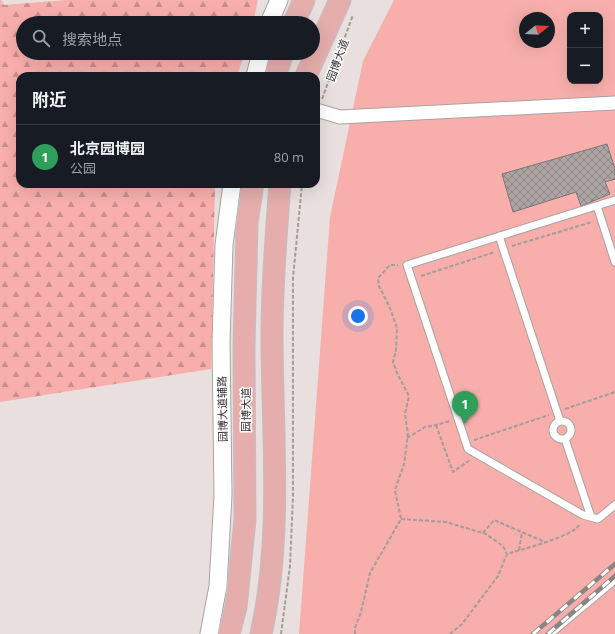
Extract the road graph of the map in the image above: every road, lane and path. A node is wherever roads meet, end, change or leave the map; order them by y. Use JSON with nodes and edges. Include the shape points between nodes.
{"nodes":[{"id":1,"x":279,"y":0,"type":"edge"},
{"id":2,"x":304,"y":0,"type":"edge"},
{"id":3,"x":346,"y":7,"type":"edge"},
{"id":4,"x":272,"y":16,"type":"edge"},
{"id":5,"x":297,"y":16,"type":"edge"},
{"id":6,"x":320,"y":52,"type":"edge"},
{"id":7,"x":259,"y":60,"type":"edge"},
{"id":8,"x":281,"y":60,"type":"edge"},
{"id":9,"x":315,"y":60,"type":"edge"},
{"id":10,"x":256,"y":72,"type":"edge"},
{"id":11,"x":276,"y":72,"type":"edge"},
{"id":12,"x":308,"y":72,"type":"edge"},
{"id":13,"x":320,"y":99,"type":"edge"},
{"id":14,"x":615,"y":103,"type":"edge"},
{"id":15,"x":320,"y":111,"type":"edge"},
{"id":16,"x":231,"y":188,"type":"edge"},
{"id":17,"x":252,"y":188,"type":"edge"},
{"id":18,"x":280,"y":188,"type":"edge"},
{"id":19,"x":302,"y":188,"type":"edge"},
{"id":20,"x":615,"y":200,"type":"edge"},
{"id":21,"x":596,"y":206,"type":"junction"},
{"id":22,"x":499,"y":236,"type":"junction"},
{"id":23,"x":615,"y":262,"type":"edge"},
{"id":24,"x":407,"y":265,"type":"junction"},
{"id":25,"x":615,"y":392,"type":"edge"},
{"id":26,"x":557,"y":412,"type":"junction"},
{"id":27,"x":560,"y":421,"type":"junction"},
{"id":28,"x":436,"y":425,"type":"junction"},
{"id":29,"x":454,"y":426,"type":"dead end"},
{"id":30,"x":407,"y":438,"type":"junction"},
{"id":31,"x":566,"y":439,"type":"junction"},
{"id":32,"x":466,"y":443,"type":"junction"},
{"id":33,"x":478,"y":455,"type":"junction"},
{"id":34,"x":245,"y":494,"type":"junction"},
{"id":35,"x":223,"y":495,"type":"junction"},
{"id":36,"x":615,"y":505,"type":"edge"},
{"id":37,"x":587,"y":516,"type":"junction"},
{"id":38,"x":401,"y":519,"type":"junction"},
{"id":39,"x":522,"y":532,"type":"junction"},
{"id":40,"x":483,"y":533,"type":"junction"},
{"id":41,"x":546,"y":542,"type":"junction"},
{"id":42,"x":519,"y":550,"type":"junction"},
{"id":43,"x":507,"y":554,"type":"junction"},
{"id":44,"x":615,"y":580,"type":"edge"},
{"id":45,"x":210,"y":634,"type":"edge"},
{"id":46,"x":229,"y":634,"type":"edge"},
{"id":47,"x":261,"y":634,"type":"edge"},
{"id":48,"x":281,"y":634,"type":"edge"},
{"id":49,"x":355,"y":634,"type":"edge"},
{"id":50,"x":450,"y":634,"type":"edge"},
{"id":51,"x":550,"y":634,"type":"edge"}],
"edges":[{"from":1,"to":4,"type":"street"},
{"from":2,"to":5,"type":"main road"},
{"from":3,"to":6,"type":"main road","name":"园博大道"},
{"from":3,"to":13,"type":"path","name":"园博大道"},
{"from":7,"to":10,"type":"street"},
{"from":8,"to":11,"type":"main road"},
{"from":9,"to":12,"type":"main road","name":"园博大道"},
{"from":14,"to":15,"type":"street","via":[[340,116]]},
{"from":16,"to":35,"type":"street","name":"园博大道辅路","via":[[224,245]]},
{"from":17,"to":34,"type":"main road","name":"园博大道","via":[[247,231],[244,347]]},
{"from":18,"to":47,"type":"main road","via":[[272,334],[273,558]]},
{"from":19,"to":48,"type":"path","via":[[293,278],[293,496],[290,566]]},
{"from":20,"to":21,"type":"lane"},
{"from":21,"to":22,"type":"lane"},
{"from":21,"to":23,"type":"lane"},
{"from":22,"to":24,"type":"lane"},
{"from":22,"to":26,"type":"lane"},
{"from":24,"to":30,"type":"path","via":[[390,265],[378,278],[397,328],[393,362],[409,396],[405,414]]},
{"from":24,"to":32,"type":"lane"},
{"from":25,"to":26,"type":"path"},
{"from":26,"to":27,"type":"lane"},
{"from":26,"to":32,"type":"path"},
{"from":27,"to":31,"type":"lane","via":[[568,423],[571,428],[571,434]]},
{"from":27,"to":31,"type":"lane","via":[[555,424],[554,434],[558,438]]},
{"from":28,"to":29,"type":"path","via":[[451,420]]},
{"from":28,"to":30,"type":"path","via":[[425,427]]},
{"from":28,"to":33,"type":"path","via":[[453,472]]},
{"from":30,"to":38,"type":"path","via":[[404,464],[395,490]]},
{"from":31,"to":37,"type":"lane"},
{"from":32,"to":33,"type":"lane","via":[[468,449]]},
{"from":33,"to":37,"type":"lane"},
{"from":34,"to":35,"type":"street"},
{"from":34,"to":46,"type":"main road","name":"园博大道","via":[[245,520],[236,607]]},
{"from":35,"to":45,"type":"street","name":"园博大道辅路","via":[[218,586]]},
{"from":36,"to":37,"type":"lane","via":[[598,519]]},
{"from":37,"to":41,"type":"path","via":[[578,527]]},
{"from":38,"to":40,"type":"path","via":[[446,522]]},
{"from":38,"to":49,"type":"path","via":[[370,572],[354,628]]},
{"from":39,"to":40,"type":"path","via":[[494,520]]},
{"from":39,"to":41,"type":"path"},
{"from":39,"to":42,"type":"path"},
{"from":40,"to":43,"type":"path","via":[[503,546]]},
{"from":41,"to":42,"type":"path"},
{"from":42,"to":43,"type":"path"},
{"from":43,"to":50,"type":"path","via":[[498,576],[462,624]]},
{"from":44,"to":51,"type":"lane"}]}
